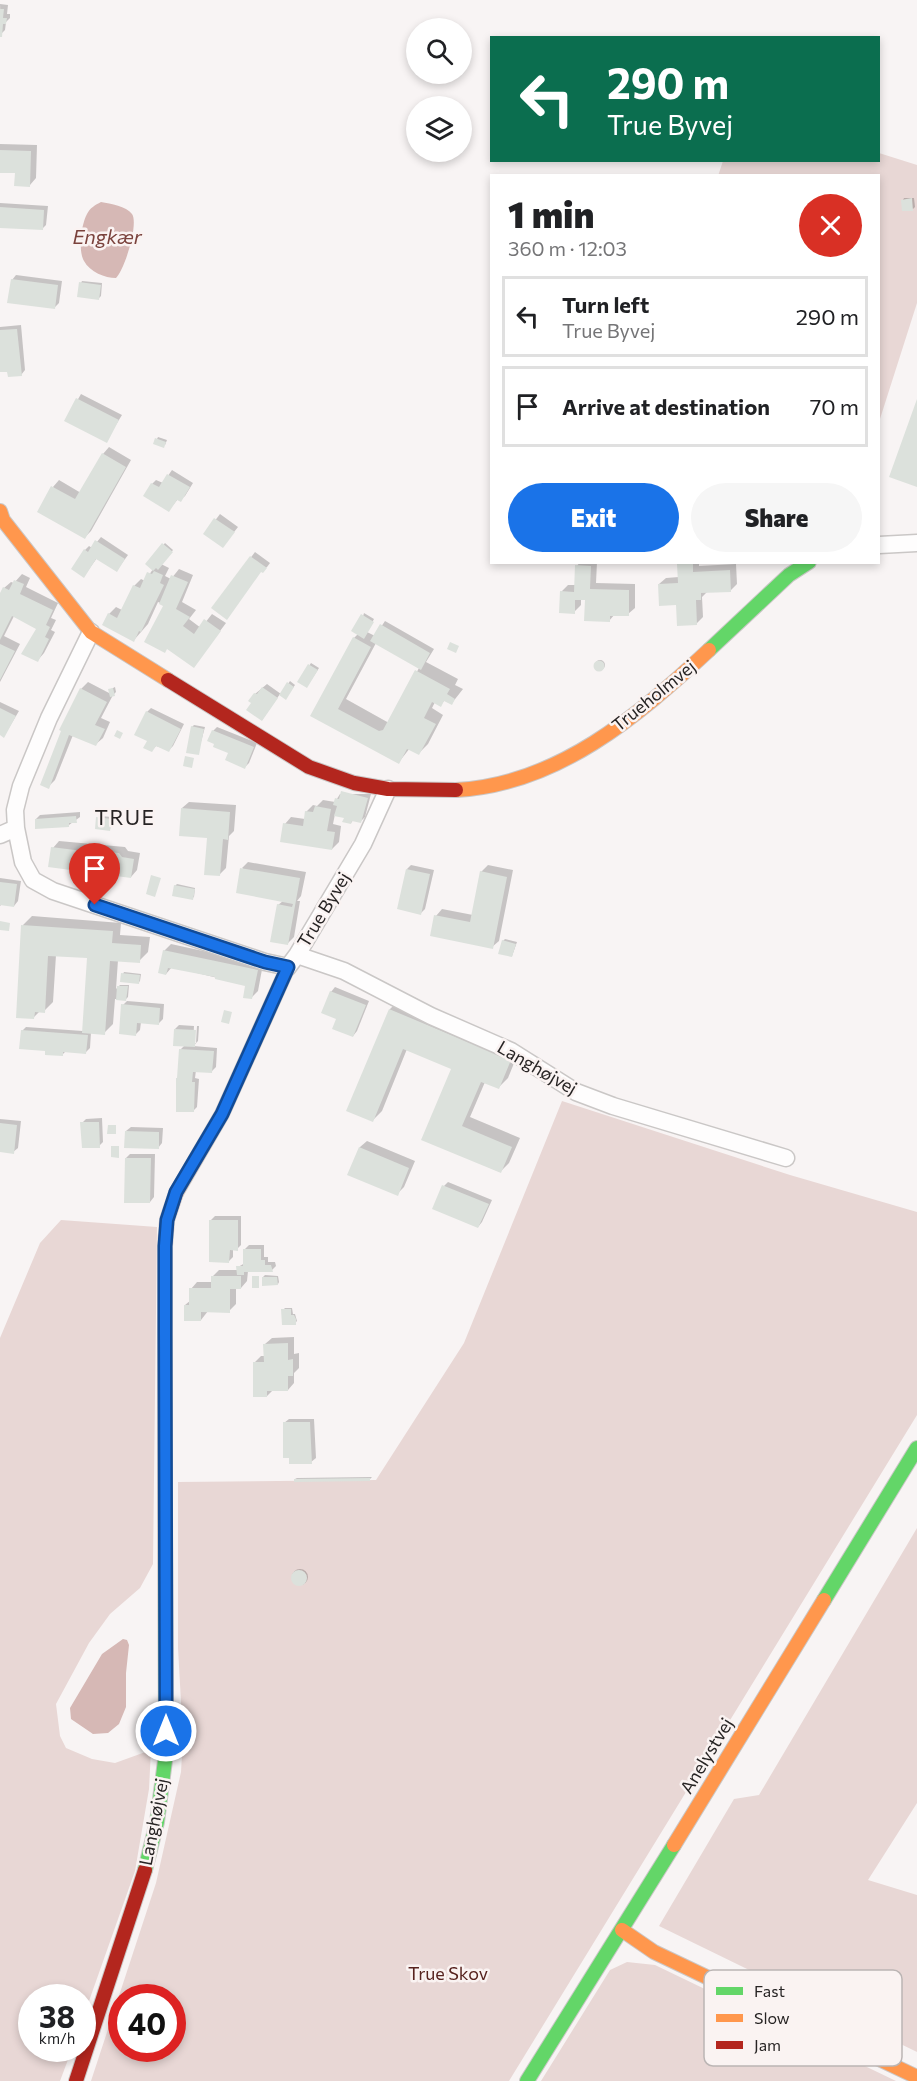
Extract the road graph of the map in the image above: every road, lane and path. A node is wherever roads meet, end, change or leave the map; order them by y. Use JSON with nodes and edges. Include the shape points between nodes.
{"nodes":[{"id":1,"x":2,"y":515,"type":"edge"},
{"id":2,"x":917,"y":543,"type":"edge"},
{"id":3,"x":880,"y":545,"type":"edge"},
{"id":4,"x":806,"y":564,"type":"edge"},
{"id":5,"x":91,"y":632,"type":"junction"},
{"id":6,"x":388,"y":789,"type":"junction"},
{"id":7,"x":16,"y":828,"type":"junction"},
{"id":8,"x":0,"y":834,"type":"edge"},
{"id":9,"x":292,"y":961,"type":"junction"},
{"id":10,"x":786,"y":1158,"type":"dead end"},
{"id":11,"x":917,"y":1448,"type":"edge"},
{"id":12,"x":622,"y":1930,"type":"junction"},
{"id":13,"x":704,"y":1976,"type":"edge"},
{"id":14,"x":894,"y":2066,"type":"edge"},
{"id":15,"x":917,"y":2077,"type":"edge"},
{"id":16,"x":76,"y":2081,"type":"edge"},
{"id":17,"x":527,"y":2081,"type":"edge"}],
"edges":[{"from":1,"to":5,"type":"street"},
{"from":2,"to":3,"type":"street"},
{"from":4,"to":6,"type":"street","name":"Trueholmvej","via":[[641,710],[594,744],[506,783],[474,789]]},
{"from":5,"to":6,"type":"street","via":[[309,767],[354,783]]},
{"from":5,"to":7,"type":"street","name":"True Byvej","via":[[21,786],[15,810]]},
{"from":6,"to":9,"type":"street","name":"True Byvej","via":[[363,844]]},
{"from":7,"to":8,"type":"street"},
{"from":7,"to":9,"type":"street","name":"True Byvej","via":[[23,862],[33,880],[53,891],[265,962]]},
{"from":9,"to":10,"type":"street","name":"Langhøjvej","via":[[344,970],[431,1016],[512,1051],[576,1092]]},
{"from":9,"to":16,"type":"street","name":"Langhøjvej","via":[[222,1114],[176,1192],[167,1220],[166,1753],[157,1822],[145,1870]]},
{"from":11,"to":12,"type":"street","name":"Anelystvej"},
{"from":12,"to":13,"type":"street","via":[[654,1952]]},
{"from":12,"to":17,"type":"street","name":"Anelystvej"},
{"from":14,"to":15,"type":"street"}]}
